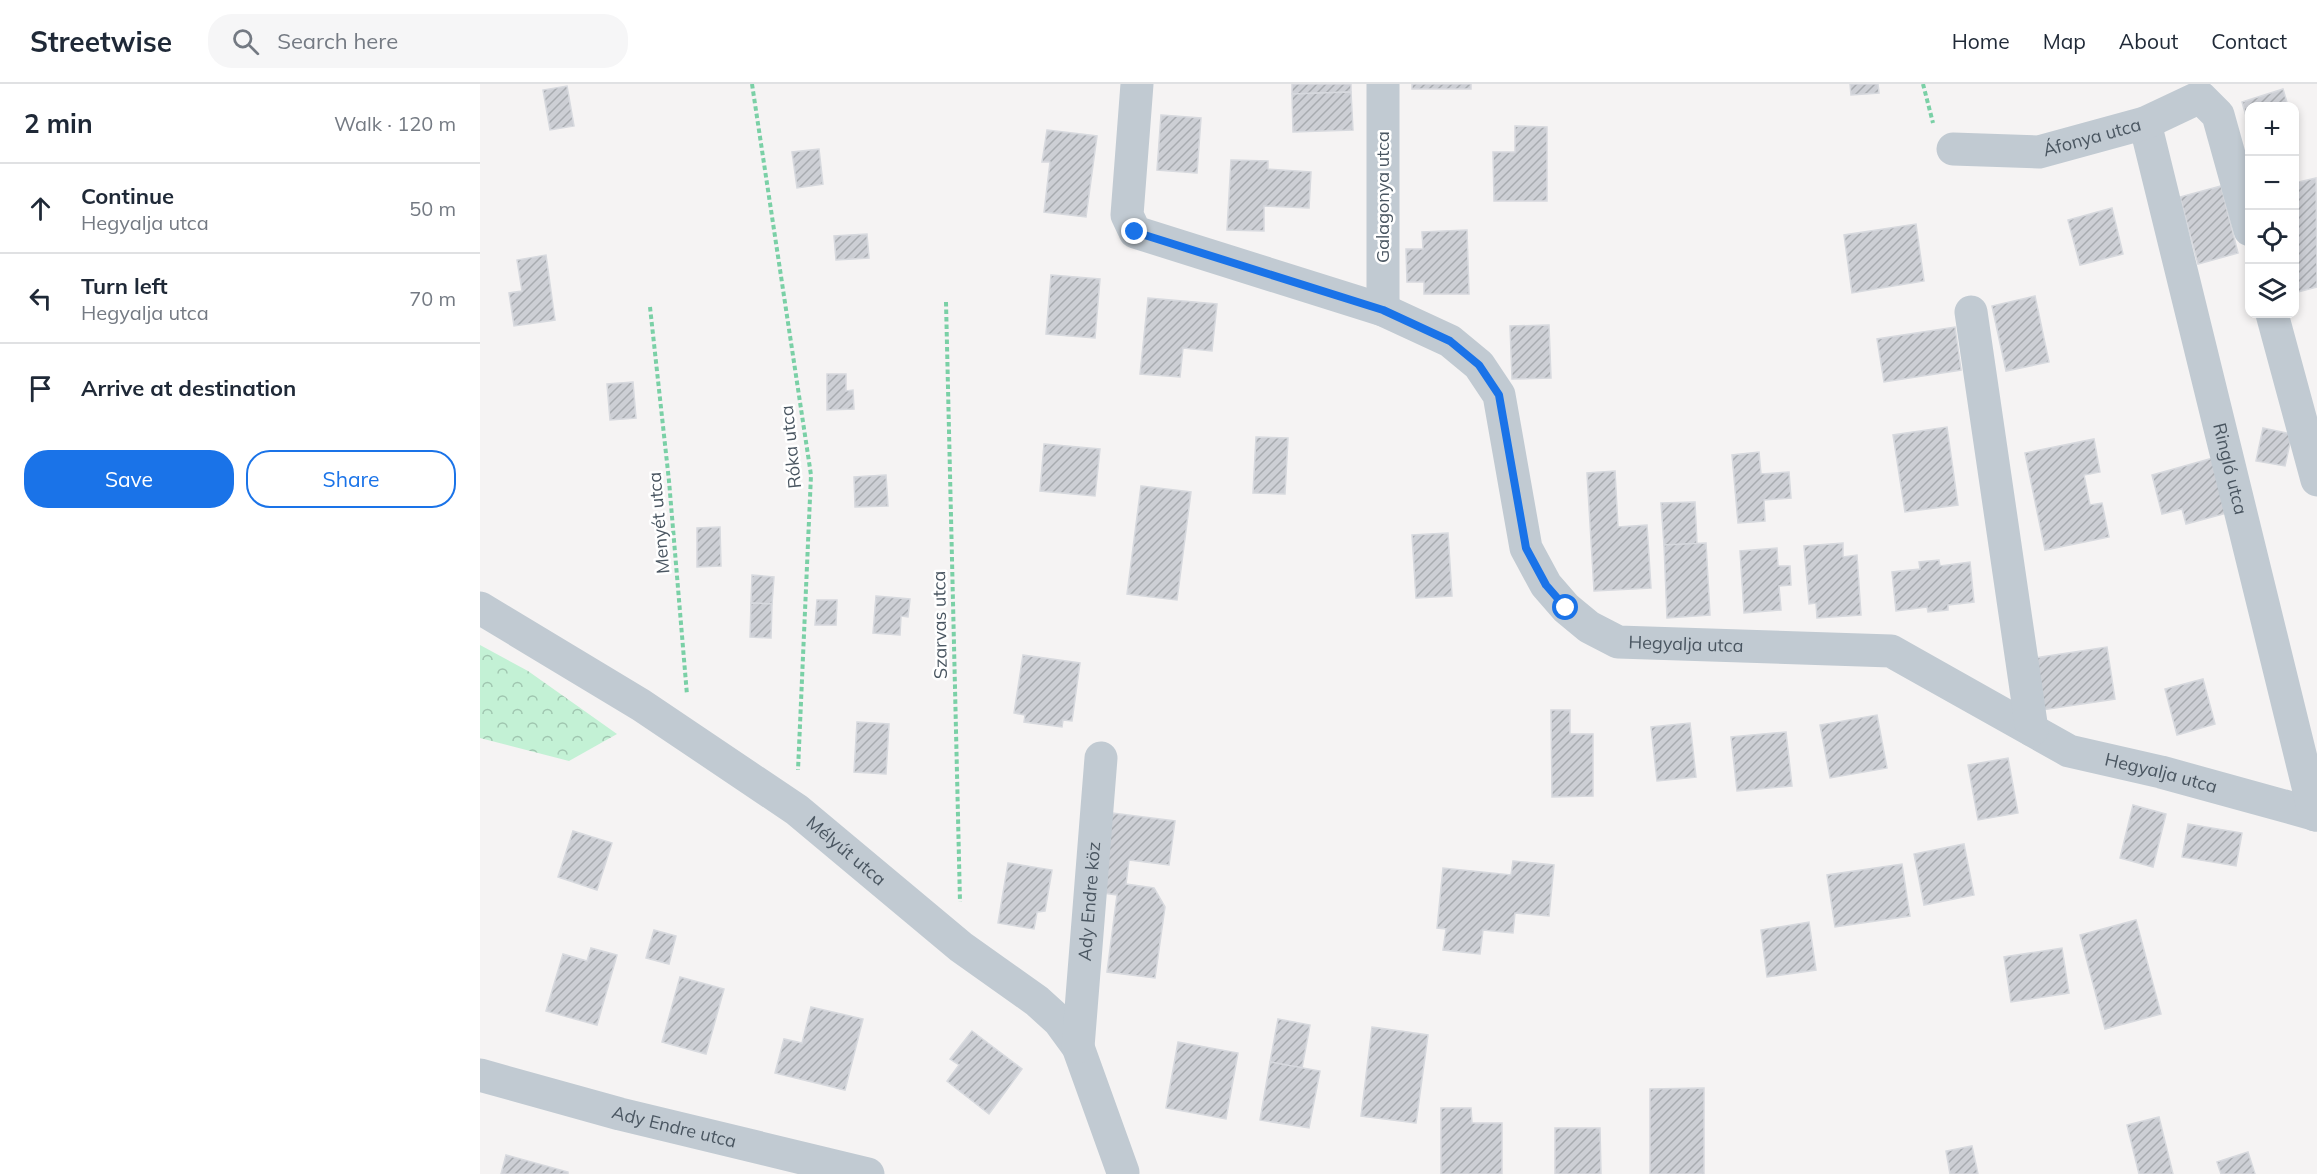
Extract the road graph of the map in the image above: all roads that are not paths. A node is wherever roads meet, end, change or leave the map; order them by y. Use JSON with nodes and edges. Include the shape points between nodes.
{"nodes":[{"id":1,"x":1137,"y":84,"type":"edge"},
{"id":2,"x":1383,"y":84,"type":"edge"},
{"id":3,"x":2145,"y":123,"type":"junction"},
{"id":4,"x":1953,"y":149,"type":"dead end"},
{"id":5,"x":2245,"y":212,"type":"edge"},
{"id":6,"x":1383,"y":310,"type":"junction"},
{"id":7,"x":1971,"y":312,"type":"dead end"},
{"id":8,"x":2273,"y":318,"type":"edge"},
{"id":9,"x":2317,"y":480,"type":"edge"},
{"id":10,"x":480,"y":608,"type":"edge"},
{"id":11,"x":2032,"y":730,"type":"junction"},
{"id":12,"x":1101,"y":758,"type":"dead end"},
{"id":13,"x":2316,"y":815,"type":"edge"},
{"id":14,"x":1078,"y":1047,"type":"junction"},
{"id":15,"x":480,"y":1075,"type":"edge"},
{"id":16,"x":1118,"y":1173,"type":"edge"},
{"id":17,"x":868,"y":1174,"type":"edge"}],
"edges":[{"from":1,"to":6,"type":"street","name":"Hegyalja utca","via":[[1127,215],[1135,232]]},
{"from":2,"to":6,"type":"street","name":"Galagonya utca"},
{"from":3,"to":4,"type":"street","name":"Áfonya utca","via":[[2038,152]]},
{"from":3,"to":5,"type":"street","name":"Áfonya utca","via":[[2200,97],[2218,115]]},
{"from":3,"to":13,"type":"street","name":"Ringló utca"},
{"from":6,"to":11,"type":"street","name":"Hegyalja utca","via":[[1450,341],[1479,365],[1499,395],[1526,548],[1546,585],[1589,627],[1618,642],[1891,651]]},
{"from":7,"to":11,"type":"street"},
{"from":8,"to":9,"type":"street"},
{"from":10,"to":14,"type":"street","name":"Mélyút utca","via":[[691,737],[797,810],[961,947],[1037,1001],[1059,1021]]},
{"from":11,"to":13,"type":"street","name":"Hegyalja utca","via":[[2069,751]]},
{"from":12,"to":14,"type":"street","name":"Ady Endre köz"},
{"from":14,"to":16,"type":"street","name":"Mélyút utca"},
{"from":15,"to":17,"type":"street","name":"Ady Endre utca","via":[[620,1114]]}]}
